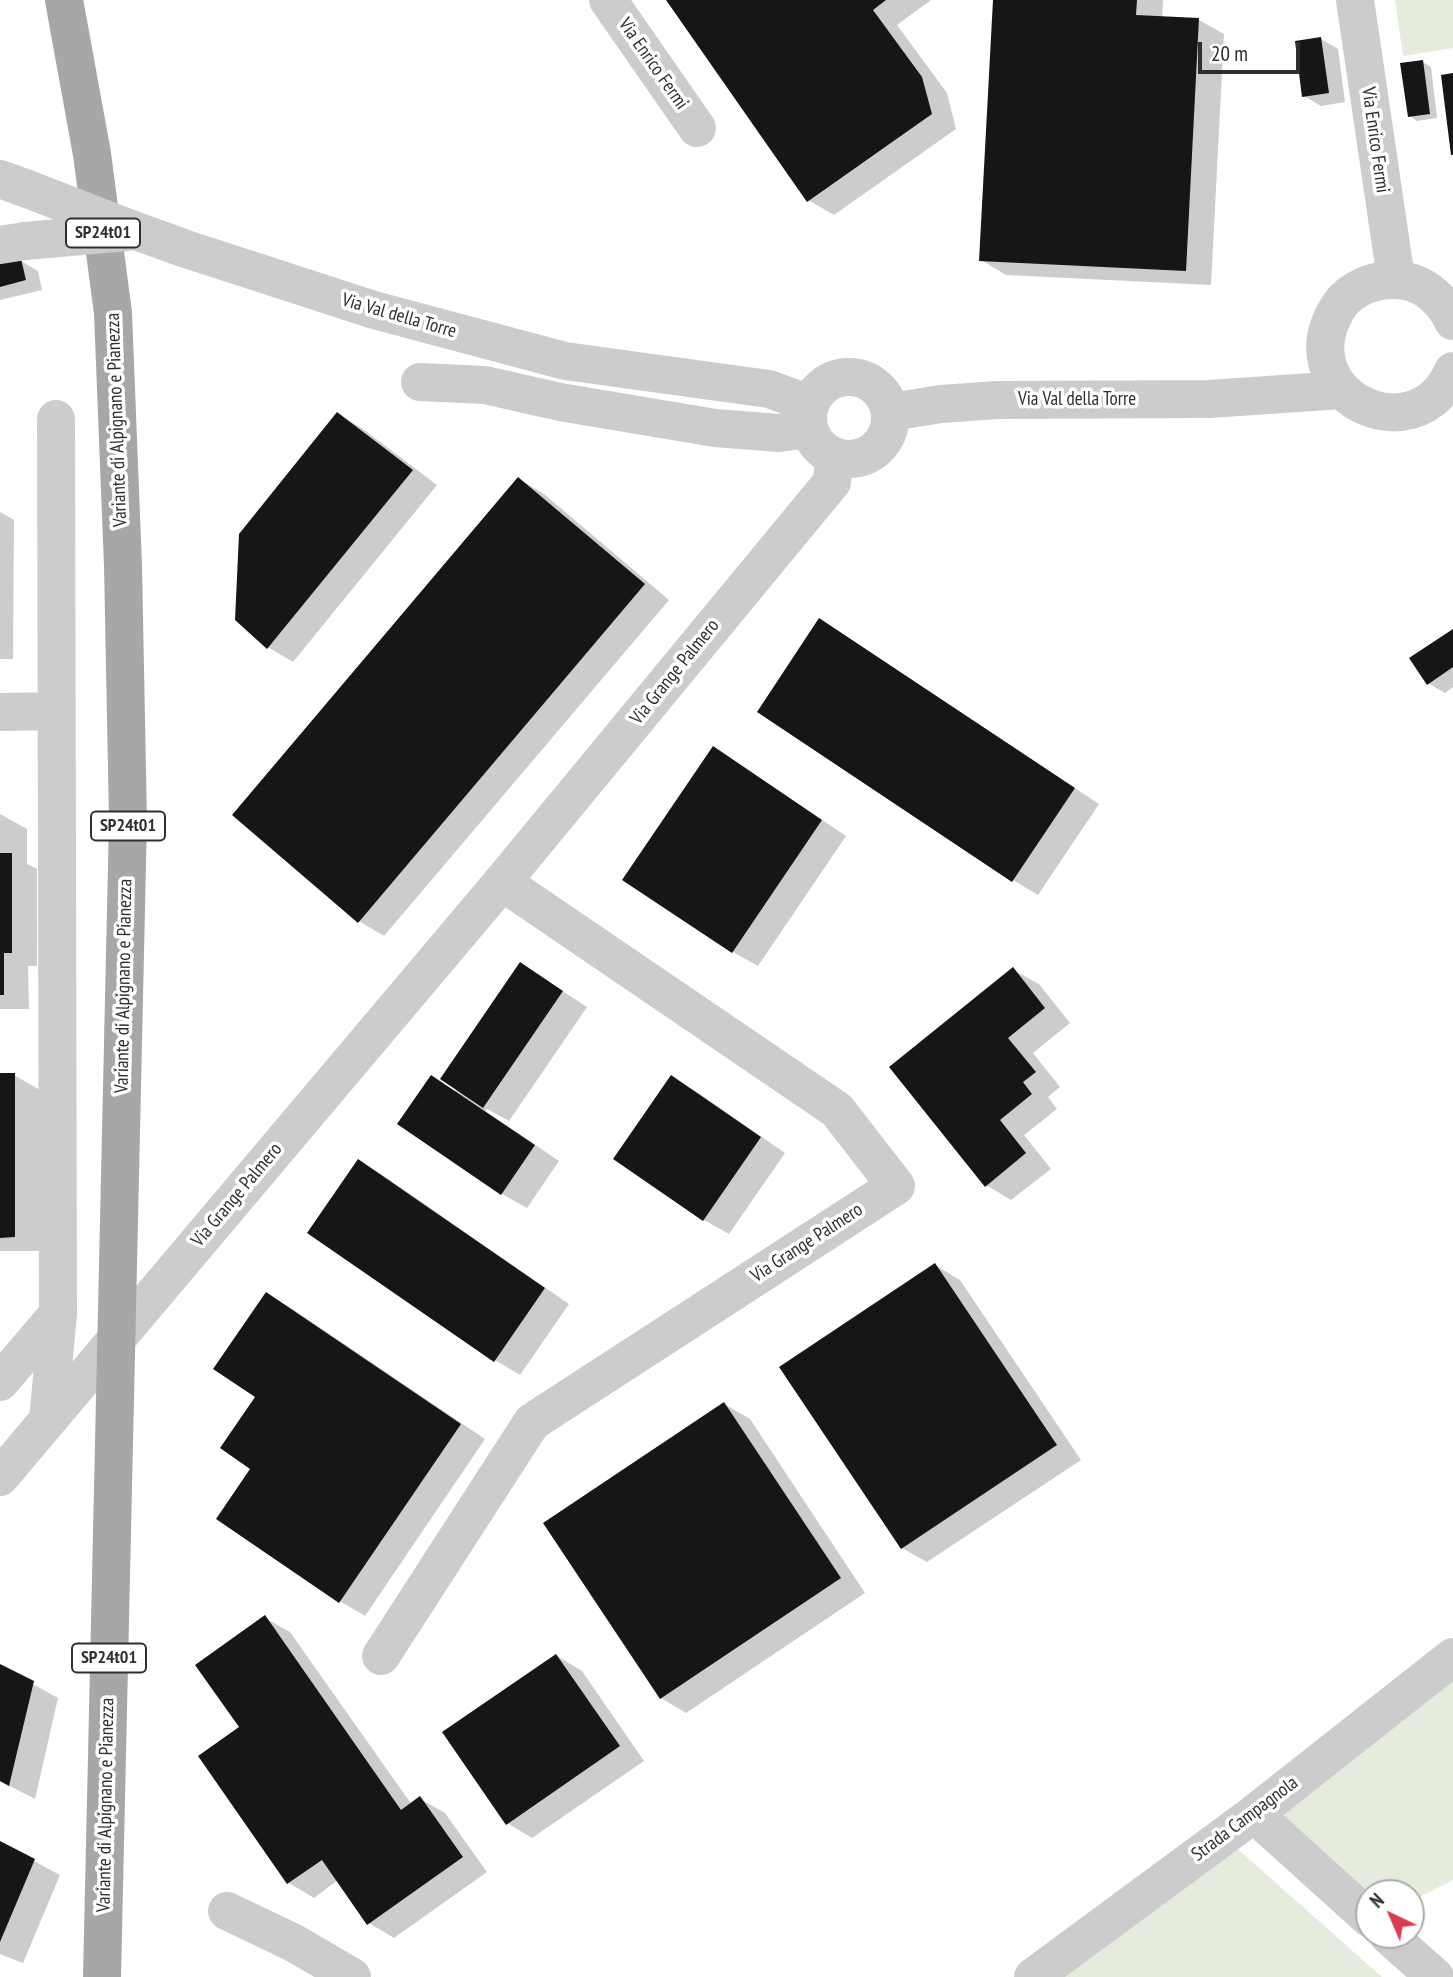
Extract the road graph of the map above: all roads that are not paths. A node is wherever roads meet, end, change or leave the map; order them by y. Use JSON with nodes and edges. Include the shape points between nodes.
{"nodes":[{"id":1,"x":64,"y":0,"type":"edge"},
{"id":2,"x":608,"y":0,"type":"edge"},
{"id":3,"x":1355,"y":0,"type":"edge"},
{"id":4,"x":697,"y":128,"type":"dead end"},
{"id":5,"x":13,"y":183,"type":"edge"},
{"id":6,"x":136,"y":231,"type":"junction"},
{"id":7,"x":13,"y":243,"type":"edge"},
{"id":8,"x":1396,"y":279,"type":"junction"},
{"id":9,"x":1453,"y":321,"type":"edge"},
{"id":10,"x":1325,"y":337,"type":"junction"},
{"id":11,"x":420,"y":382,"type":"dead end"},
{"id":12,"x":1448,"y":386,"type":"edge"},
{"id":13,"x":1341,"y":390,"type":"junction"},
{"id":14,"x":1263,"y":395,"type":"junction"},
{"id":15,"x":891,"y":412,"type":"junction"},
{"id":16,"x":56,"y":419,"type":"dead end"},
{"id":17,"x":818,"y":430,"type":"junction"},
{"id":18,"x":57,"y":710,"type":"junction"},
{"id":19,"x":0,"y":712,"type":"edge"},
{"id":20,"x":502,"y":882,"type":"junction"},
{"id":21,"x":58,"y":1314,"type":"junction"},
{"id":22,"x":116,"y":1339,"type":"junction"},
{"id":23,"x":2,"y":1375,"type":"edge"},
{"id":24,"x":48,"y":1420,"type":"junction"},
{"id":25,"x":0,"y":1476,"type":"edge"},
{"id":26,"x":380,"y":1656,"type":"dead end"},
{"id":27,"x":1453,"y":1657,"type":"edge"},
{"id":28,"x":1254,"y":1814,"type":"junction"},
{"id":29,"x":1355,"y":1905,"type":"edge"},
{"id":30,"x":227,"y":1911,"type":"dead end"},
{"id":31,"x":1404,"y":1949,"type":"edge"},
{"id":32,"x":102,"y":1977,"type":"edge"},
{"id":33,"x":352,"y":1977,"type":"edge"},
{"id":34,"x":1033,"y":1977,"type":"edge"},
{"id":35,"x":1435,"y":1977,"type":"edge"}],
"edges":[{"from":1,"to":22,"type":"main road","name":"Variante di Alpignano e Pianezza","number":"SP24t01","via":[[92,154],[113,313],[122,539],[128,820]]},
{"from":2,"to":4,"type":"street","name":"Via Enrico Fermi"},
{"from":3,"to":8,"type":"street","name":"Via Enrico Fermi"},
{"from":5,"to":6,"type":"street","name":"Via Val della Torre","bridge":true},
{"from":6,"to":7,"type":"street","bridge":true},
{"from":6,"to":17,"type":"street","name":"Via Val della Torre","via":[[374,310],[565,361],[769,389]]},
{"from":8,"to":9,"type":"street","via":[[1433,293]]},
{"from":8,"to":10,"type":"street","via":[[1357,289],[1331,318]]},
{"from":10,"to":13,"type":"street","via":[[1330,374]]},
{"from":10,"to":14,"type":"street"},
{"from":11,"to":17,"type":"street","via":[[485,385],[715,428],[779,433]]},
{"from":12,"to":13,"type":"street","via":[[1421,406],[1399,413],[1378,412]]},
{"from":13,"to":14,"type":"street","name":"Via Val della Torre"},
{"from":14,"to":15,"type":"street","name":"Via Val della Torre","via":[[997,400]]},
{"from":15,"to":17,"type":"street","via":[[885,440],[863,457],[848,460]]},
{"from":15,"to":17,"type":"street","via":[[877,387],[865,380],[838,378],[826,384]]},
{"from":16,"to":18,"type":"street"},
{"from":17,"to":20,"type":"street","name":"Via Grange Palmero","via":[[832,482]]},
{"from":18,"to":19,"type":"street"},
{"from":18,"to":21,"type":"street"},
{"from":20,"to":22,"type":"street","name":"Via Grange Palmero"},
{"from":20,"to":26,"type":"street","name":"Via Grange Palmero","via":[[837,1110],[896,1186],[532,1422]]},
{"from":21,"to":23,"type":"street"},
{"from":21,"to":24,"type":"street"},
{"from":22,"to":24,"type":"street","name":"Via Grange Palmero"},
{"from":22,"to":32,"type":"main road","name":"Variante di Alpignano e Pianezza","number":"SP24t01"},
{"from":23,"to":24,"type":"street"},
{"from":24,"to":25,"type":"street","name":"Via Grange Palmero"},
{"from":27,"to":28,"type":"street","name":"Strada Campagnola"},
{"from":28,"to":29,"type":"street"},
{"from":28,"to":34,"type":"street","name":"Strada Campagnola"},
{"from":30,"to":33,"type":"street"},
{"from":31,"to":35,"type":"street"}]}
